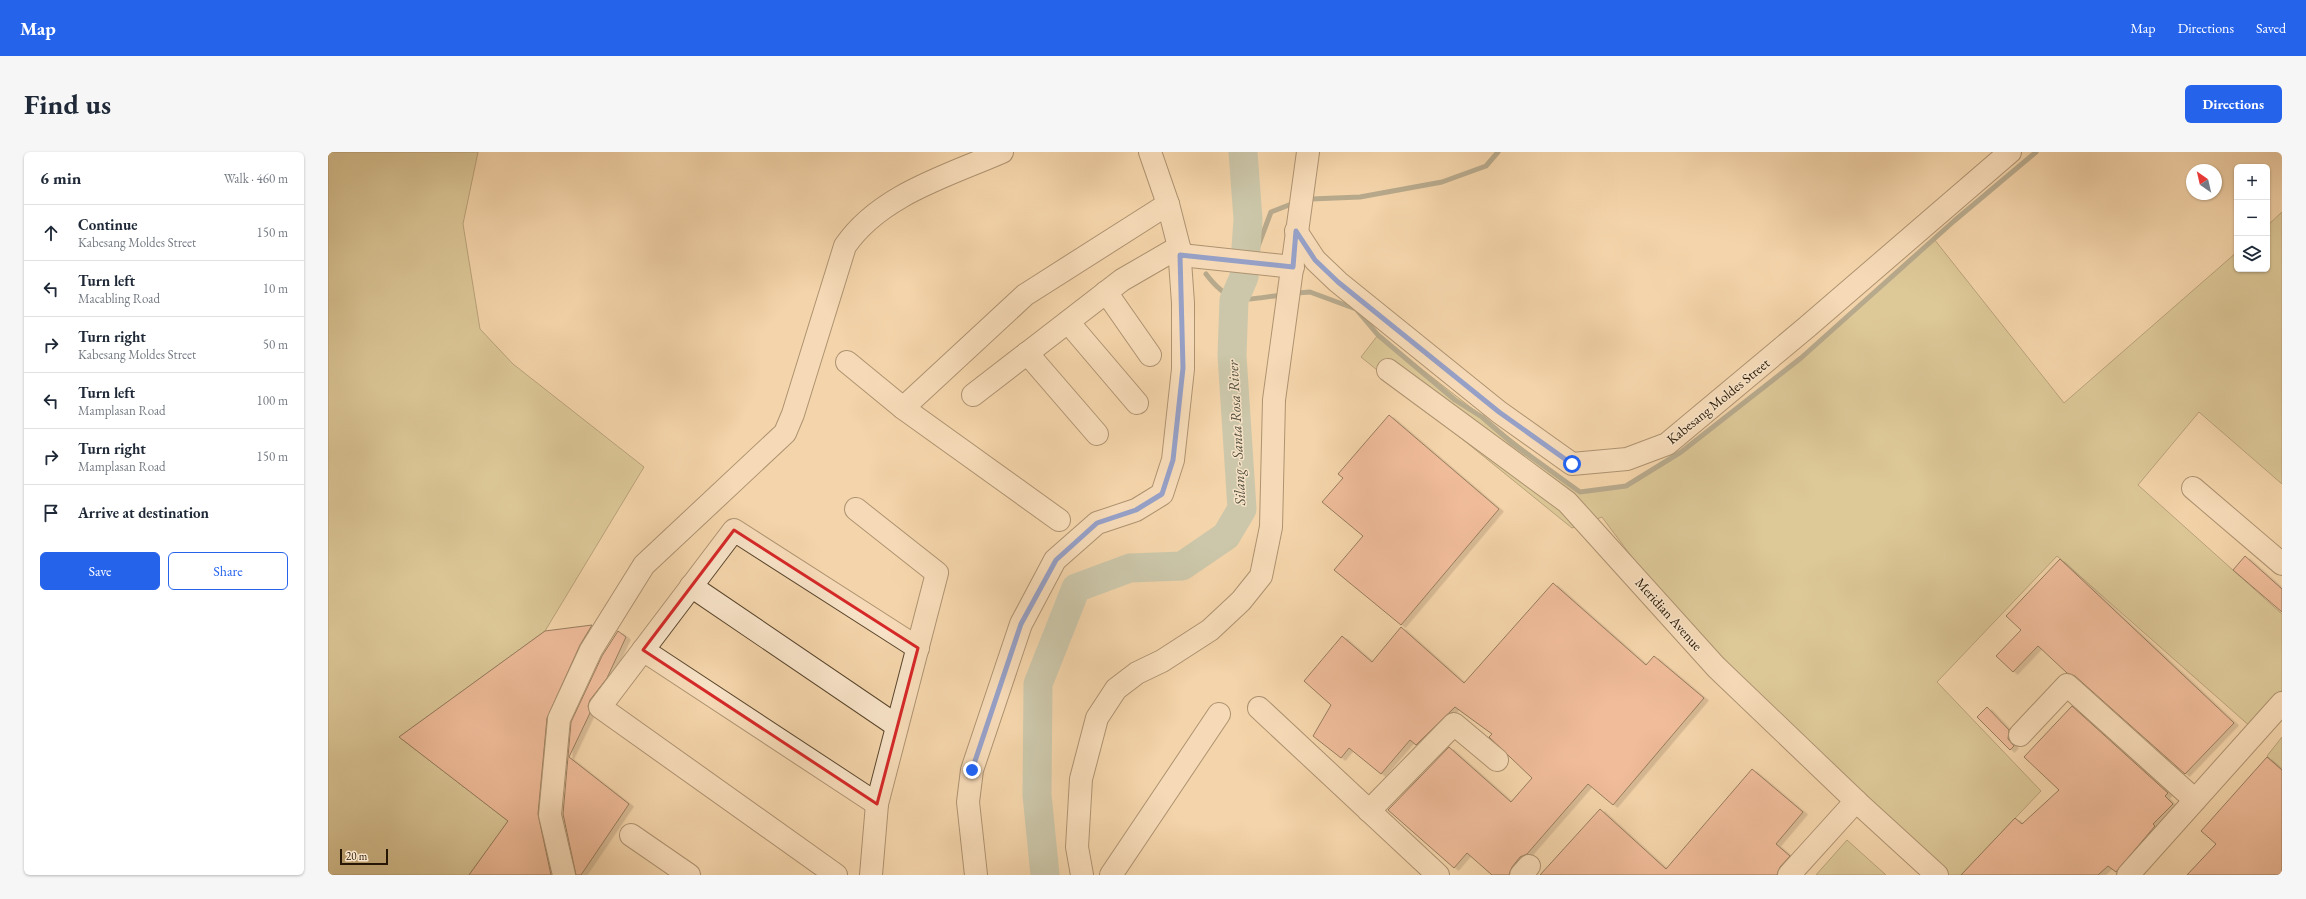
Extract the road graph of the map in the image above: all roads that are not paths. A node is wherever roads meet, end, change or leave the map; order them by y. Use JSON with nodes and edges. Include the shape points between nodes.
{"nodes":[{"id":1,"x":1002,"y":152,"type":"edge"},
{"id":2,"x":1150,"y":152,"type":"edge"},
{"id":3,"x":1308,"y":152,"type":"edge"},
{"id":4,"x":2010,"y":152,"type":"edge"},
{"id":5,"x":1168,"y":204,"type":"junction"},
{"id":6,"x":1296,"y":231,"type":"junction"},
{"id":7,"x":1180,"y":251,"type":"junction"},
{"id":8,"x":1286,"y":267,"type":"junction"},
{"id":9,"x":1106,"y":292,"type":"junction"},
{"id":10,"x":1068,"y":322,"type":"junction"},
{"id":11,"x":1027,"y":353,"type":"junction"},
{"id":12,"x":1150,"y":355,"type":"dead end"},
{"id":13,"x":847,"y":362,"type":"dead end"},
{"id":14,"x":1388,"y":370,"type":"dead end"},
{"id":15,"x":973,"y":395,"type":"dead end"},
{"id":16,"x":1137,"y":403,"type":"dead end"},
{"id":17,"x":903,"y":408,"type":"junction"},
{"id":18,"x":1096,"y":434,"type":"dead end"},
{"id":19,"x":2193,"y":488,"type":"dead end"},
{"id":20,"x":856,"y":509,"type":"dead end"},
{"id":21,"x":1059,"y":520,"type":"dead end"},
{"id":22,"x":2282,"y":564,"type":"edge"},
{"id":23,"x":692,"y":586,"type":"junction"},
{"id":24,"x":918,"y":648,"type":"junction"},
{"id":25,"x":643,"y":650,"type":"junction"},
{"id":26,"x":2282,"y":703,"type":"edge"},
{"id":27,"x":1259,"y":708,"type":"dead end"},
{"id":28,"x":1219,"y":714,"type":"dead end"},
{"id":29,"x":897,"y":726,"type":"junction"},
{"id":30,"x":2020,"y":735,"type":"dead end"},
{"id":31,"x":1498,"y":760,"type":"dead end"},
{"id":32,"x":2195,"y":800,"type":"junction"},
{"id":33,"x":1856,"y":801,"type":"junction"},
{"id":34,"x":876,"y":804,"type":"junction"},
{"id":35,"x":1370,"y":811,"type":"junction"},
{"id":36,"x":631,"y":835,"type":"dead end"},
{"id":37,"x":564,"y":875,"type":"edge"},
{"id":38,"x":688,"y":875,"type":"edge"},
{"id":39,"x":836,"y":875,"type":"edge"},
{"id":40,"x":871,"y":875,"type":"edge"},
{"id":41,"x":976,"y":875,"type":"edge"},
{"id":42,"x":1082,"y":875,"type":"edge"},
{"id":43,"x":1111,"y":875,"type":"edge"},
{"id":44,"x":1438,"y":875,"type":"edge"},
{"id":45,"x":1789,"y":875,"type":"edge"},
{"id":46,"x":1937,"y":875,"type":"edge"},
{"id":47,"x":2128,"y":875,"type":"edge"}],
"edges":[{"from":1,"to":37,"type":"street","via":[[901,196],[857,229],[845,246],[785,433],[644,565],[591,650],[559,718],[550,815]]},
{"from":2,"to":5,"type":"street"},
{"from":3,"to":6,"type":"street"},
{"from":4,"to":6,"type":"street","name":"Kabesang Moldes Street","via":[[1667,444],[1627,459],[1572,464],[1499,412],[1338,282],[1315,260]]},
{"from":5,"to":7,"type":"street"},
{"from":5,"to":17,"type":"street","via":[[1025,296]]},
{"from":6,"to":8,"type":"street"},
{"from":7,"to":8,"type":"street","via":[[1222,260]]},
{"from":7,"to":9,"type":"street","via":[[1122,280]]},
{"from":7,"to":41,"type":"street","via":[[1183,368],[1171,466],[1162,494],[1136,510],[1097,523],[1056,560],[1021,624],[972,770],[968,802]]},
{"from":8,"to":42,"type":"street","via":[[1274,400],[1271,527],[1260,576],[1241,602],[1210,630],[1162,661],[1137,673],[1116,689],[1097,718],[1081,779],[1077,847]]},
{"from":9,"to":10,"type":"street"},
{"from":9,"to":12,"type":"street"},
{"from":10,"to":11,"type":"street"},
{"from":10,"to":16,"type":"street"},
{"from":11,"to":15,"type":"street"},
{"from":11,"to":18,"type":"street"},
{"from":13,"to":17,"type":"street"},
{"from":14,"to":33,"type":"street","name":"Meridian Avenue","via":[[1567,502],[1716,666]]},
{"from":17,"to":21,"type":"street"},
{"from":19,"to":22,"type":"street"},
{"from":20,"to":24,"type":"street","via":[[937,573]]},
{"from":23,"to":24,"type":"street","via":[[734,530]]},
{"from":23,"to":25,"type":"street"},
{"from":23,"to":29,"type":"street"},
{"from":24,"to":29,"type":"street"},
{"from":25,"to":34,"type":"street"},
{"from":25,"to":39,"type":"street","via":[[600,707]]},
{"from":26,"to":32,"type":"street"},
{"from":27,"to":35,"type":"street"},
{"from":28,"to":43,"type":"street"},
{"from":29,"to":34,"type":"street"},
{"from":30,"to":32,"type":"street","via":[[2067,685]]},
{"from":31,"to":35,"type":"street","via":[[1454,724]]},
{"from":32,"to":47,"type":"street"},
{"from":33,"to":45,"type":"street"},
{"from":33,"to":46,"type":"street","name":"Meridian Avenue"},
{"from":34,"to":40,"type":"street"},
{"from":35,"to":44,"type":"street"},
{"from":36,"to":38,"type":"street"}]}
